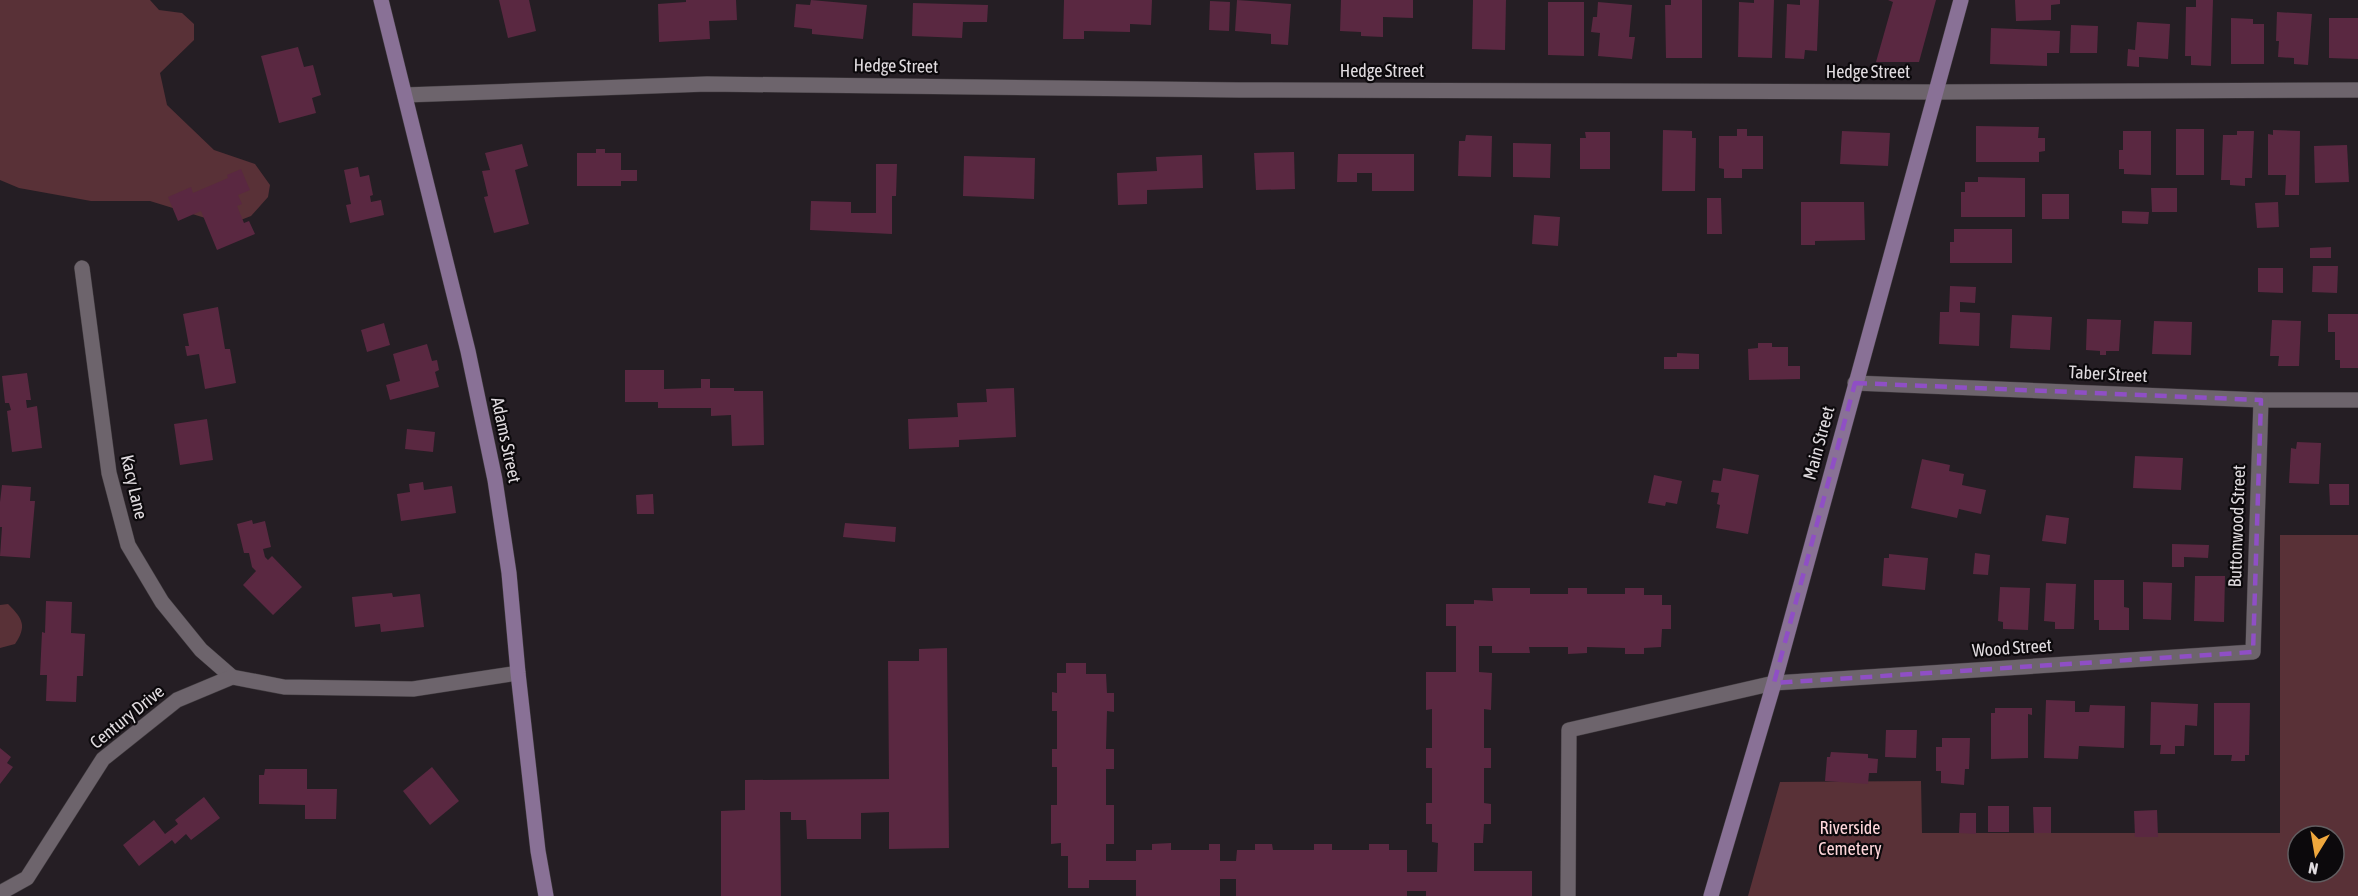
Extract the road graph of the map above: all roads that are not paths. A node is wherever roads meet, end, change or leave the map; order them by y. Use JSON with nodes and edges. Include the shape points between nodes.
{"nodes":[{"id":1,"x":381,"y":0,"type":"edge"},
{"id":2,"x":1961,"y":0,"type":"edge"},
{"id":3,"x":2358,"y":90,"type":"edge"},
{"id":4,"x":1935,"y":92,"type":"junction"},
{"id":5,"x":405,"y":95,"type":"junction"},
{"id":6,"x":81,"y":268,"type":"dead end"},
{"id":7,"x":1856,"y":383,"type":"junction"},
{"id":8,"x":2261,"y":400,"type":"junction"},
{"id":9,"x":2358,"y":400,"type":"edge"},
{"id":10,"x":2253,"y":652,"type":"joint"},
{"id":11,"x":518,"y":673,"type":"junction"},
{"id":12,"x":232,"y":677,"type":"junction"},
{"id":13,"x":1774,"y":683,"type":"junction"},
{"id":14,"x":0,"y":893,"type":"edge"},
{"id":15,"x":546,"y":896,"type":"edge"},
{"id":16,"x":1568,"y":896,"type":"edge"},
{"id":17,"x":1712,"y":896,"type":"edge"}],
"edges":[{"from":1,"to":5,"type":"main road","name":"Adams Street"},
{"from":2,"to":4,"type":"main road","name":"Main Street"},
{"from":3,"to":4,"type":"street","name":"Hedge Street"},
{"from":4,"to":5,"type":"street","name":"Hedge Street","via":[[707,84]]},
{"from":4,"to":7,"type":"main road","name":"Main Street"},
{"from":5,"to":11,"type":"main road","name":"Adams Street","via":[[468,351],[495,480]]},
{"from":6,"to":12,"type":"street","name":"Kacy Lane","via":[[109,473],[128,545],[162,602],[201,650]]},
{"from":7,"to":8,"type":"street","name":"Taber Street"},
{"from":7,"to":13,"type":"main road","name":"Main Street"},
{"from":8,"to":9,"type":"street","name":"Taber Street"},
{"from":8,"to":10,"type":"street","name":"Buttonwood Street"},
{"from":10,"to":13,"type":"street","name":"Wood Street"},
{"from":11,"to":12,"type":"street","via":[[413,689],[284,687]]},
{"from":11,"to":15,"type":"main road","name":"Adams Street"},
{"from":12,"to":14,"type":"street","name":"Century Drive","via":[[177,700],[103,759],[27,878]]},
{"from":13,"to":16,"type":"street","name":"Wood Street","via":[[1569,730]]},
{"from":13,"to":17,"type":"main road","name":"Main Street"}]}
